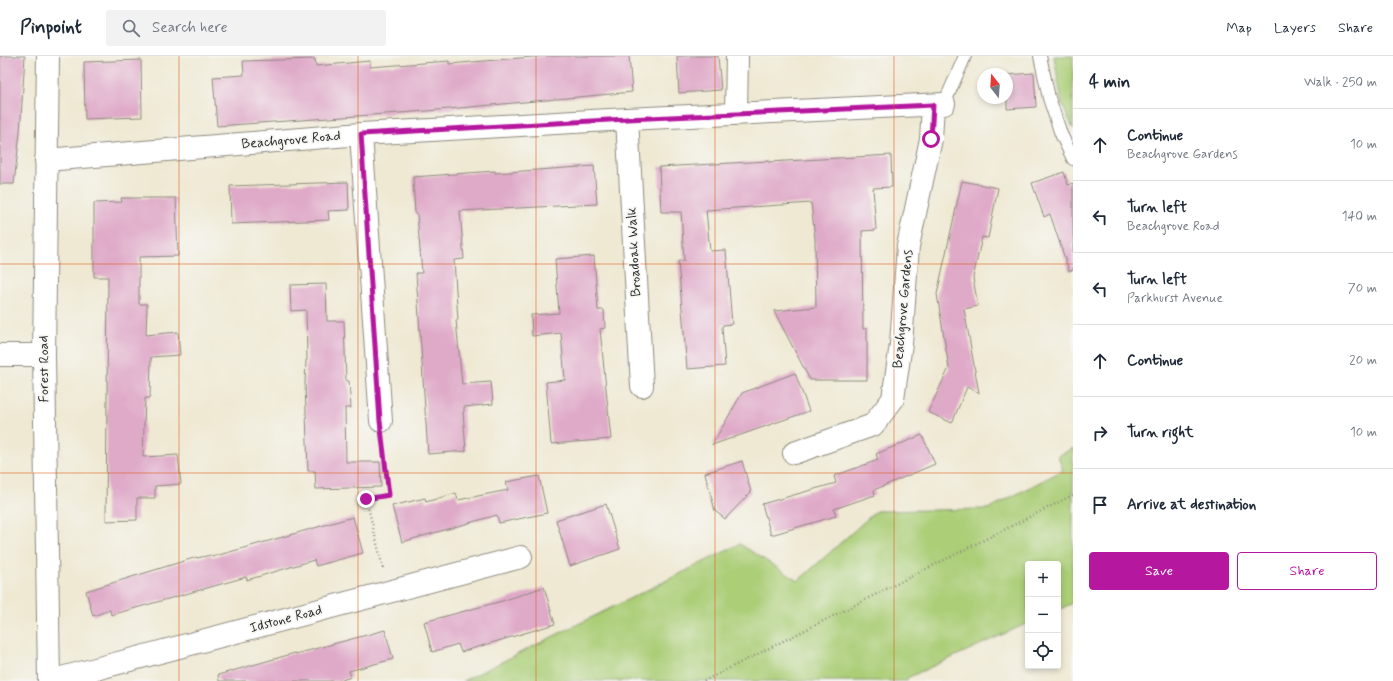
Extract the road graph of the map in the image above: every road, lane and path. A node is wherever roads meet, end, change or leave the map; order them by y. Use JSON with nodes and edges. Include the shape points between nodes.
{"nodes":[{"id":1,"x":48,"y":56,"type":"edge"},
{"id":2,"x":737,"y":56,"type":"edge"},
{"id":3,"x":965,"y":56,"type":"edge"},
{"id":4,"x":1040,"y":56,"type":"edge"},
{"id":5,"x":938,"y":104,"type":"junction"},
{"id":6,"x":736,"y":114,"type":"junction"},
{"id":7,"x":627,"y":119,"type":"junction"},
{"id":8,"x":361,"y":134,"type":"junction"},
{"id":9,"x":1073,"y":159,"type":"edge"},
{"id":10,"x":46,"y":160,"type":"junction"},
{"id":11,"x":0,"y":355,"type":"edge"},
{"id":12,"x":44,"y":355,"type":"junction"},
{"id":13,"x":642,"y":386,"type":"dead end"},
{"id":14,"x":380,"y":421,"type":"joint"},
{"id":15,"x":794,"y":452,"type":"dead end"},
{"id":16,"x":1073,"y":495,"type":"edge"},
{"id":17,"x":521,"y":557,"type":"dead end"},
{"id":18,"x":388,"y":592,"type":"junction"},
{"id":19,"x":50,"y":681,"type":"edge"},
{"id":20,"x":704,"y":681,"type":"edge"}],
"edges":[{"from":1,"to":10,"type":"street","name":"Forest Road"},
{"from":2,"to":6,"type":"street"},
{"from":3,"to":5,"type":"lane"},
{"from":4,"to":9,"type":"lane","via":[[1058,127]]},
{"from":5,"to":6,"type":"street","name":"Beachgrove Road"},
{"from":5,"to":15,"type":"street","name":"Beachgrove Gardens","via":[[908,246],[901,344],[893,399],[873,425]]},
{"from":6,"to":7,"type":"street","name":"Beachgrove Road"},
{"from":7,"to":8,"type":"street","name":"Beachgrove Road"},
{"from":7,"to":13,"type":"street","name":"Broadoak Walk"},
{"from":8,"to":10,"type":"street","name":"Beachgrove Road"},
{"from":8,"to":14,"type":"street"},
{"from":10,"to":12,"type":"street","name":"Forest Road"},
{"from":11,"to":12,"type":"street"},
{"from":12,"to":19,"type":"street","name":"Forest Road"},
{"from":14,"to":18,"type":"path","via":[[389,495],[366,499]]},
{"from":16,"to":20,"type":"path"},
{"from":17,"to":18,"type":"street","name":"Idstone Road"},
{"from":18,"to":19,"type":"street","name":"Idstone Road"}]}
